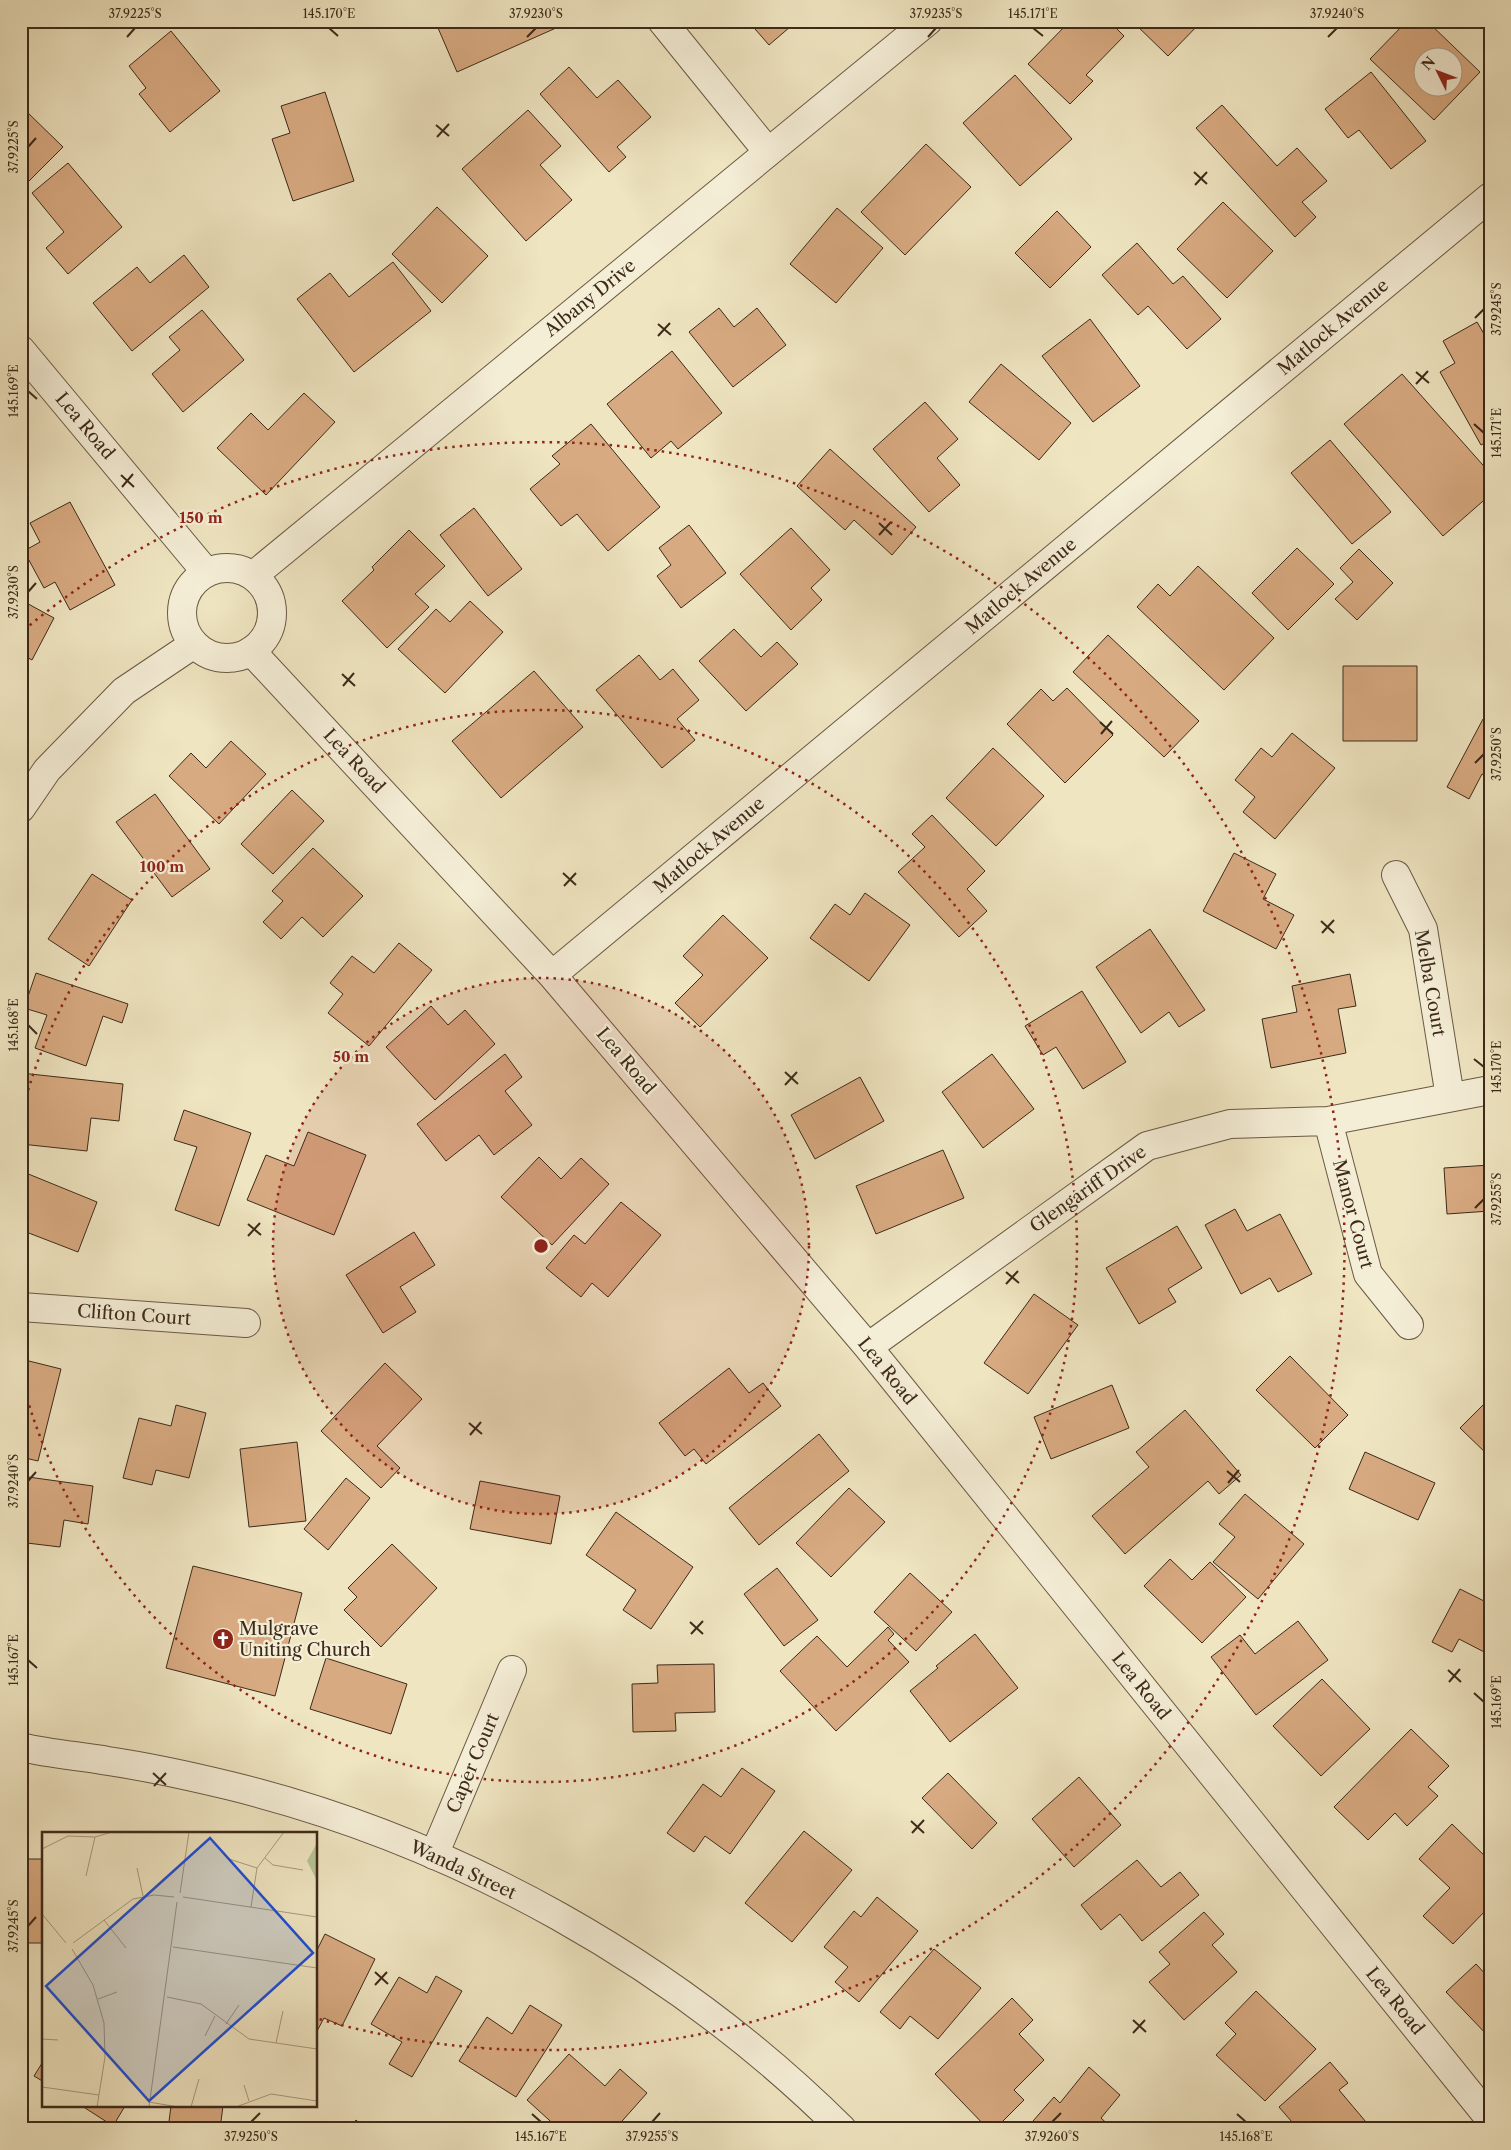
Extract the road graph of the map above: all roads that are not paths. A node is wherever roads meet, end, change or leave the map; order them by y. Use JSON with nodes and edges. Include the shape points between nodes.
{"nodes":[{"id":1,"x":662,"y":21,"type":"edge"},
{"id":2,"x":928,"y":21,"type":"edge"},
{"id":3,"x":768,"y":152,"type":"junction"},
{"id":4,"x":1490,"y":197,"type":"edge"},
{"id":5,"x":21,"y":350,"type":"edge"},
{"id":6,"x":206,"y":572,"type":"junction"},
{"id":7,"x":254,"y":575,"type":"junction"},
{"id":8,"x":194,"y":644,"type":"junction"},
{"id":9,"x":252,"y":651,"type":"junction"},
{"id":10,"x":21,"y":808,"type":"edge"},
{"id":11,"x":1396,"y":875,"type":"dead end"},
{"id":12,"x":552,"y":975,"type":"junction"},
{"id":13,"x":1490,"y":1090,"type":"edge"},
{"id":14,"x":1450,"y":1096,"type":"junction"},
{"id":15,"x":1328,"y":1121,"type":"junction"},
{"id":16,"x":21,"y":1307,"type":"edge"},
{"id":17,"x":246,"y":1323,"type":"dead end"},
{"id":18,"x":1409,"y":1325,"type":"dead end"},
{"id":19,"x":868,"y":1347,"type":"junction"},
{"id":20,"x":512,"y":1670,"type":"dead end"},
{"id":21,"x":21,"y":1747,"type":"edge"},
{"id":22,"x":434,"y":1855,"type":"junction"},
{"id":23,"x":1490,"y":2119,"type":"edge"},
{"id":24,"x":842,"y":2129,"type":"edge"}],
"edges":[{"from":1,"to":3,"type":"street"},
{"from":2,"to":3,"type":"street","name":"Albany Drive"},
{"from":3,"to":7,"type":"street","name":"Albany Drive"},
{"from":4,"to":12,"type":"street","name":"Matlock Avenue"},
{"from":5,"to":6,"type":"street","name":"Lea Road"},
{"from":6,"to":7,"type":"street","via":[[221,567],[237,568]]},
{"from":6,"to":8,"type":"street","via":[[190,586],[183,600],[181,615],[185,631]]},
{"from":7,"to":9,"type":"street","via":[[265,587],[271,601],[272,617],[268,632]]},
{"from":8,"to":9,"type":"street","via":[[206,654],[221,658],[237,657]]},
{"from":8,"to":10,"type":"street","via":[[124,690],[47,770]]},
{"from":9,"to":12,"type":"street","name":"Lea Road"},
{"from":11,"to":14,"type":"street","name":"Melba Court","via":[[1423,929]]},
{"from":12,"to":19,"type":"street","name":"Lea Road"},
{"from":13,"to":14,"type":"street","name":"Glengariff Drive"},
{"from":14,"to":15,"type":"street","name":"Glengariff Drive"},
{"from":15,"to":18,"type":"street","name":"Manor Court","via":[[1368,1274]]},
{"from":15,"to":19,"type":"street","name":"Glengariff Drive","via":[[1230,1124],[1147,1146]]},
{"from":16,"to":17,"type":"street","name":"Clifton Court"},
{"from":19,"to":23,"type":"street","name":"Lea Road"},
{"from":20,"to":22,"type":"street","name":"Caper Court"},
{"from":21,"to":22,"type":"street","name":"Wanda Street","via":[[232,1786],[301,1805]]},
{"from":22,"to":24,"type":"street","name":"Wanda Street","via":[[538,1905],[647,1971],[777,2068]]}]}
